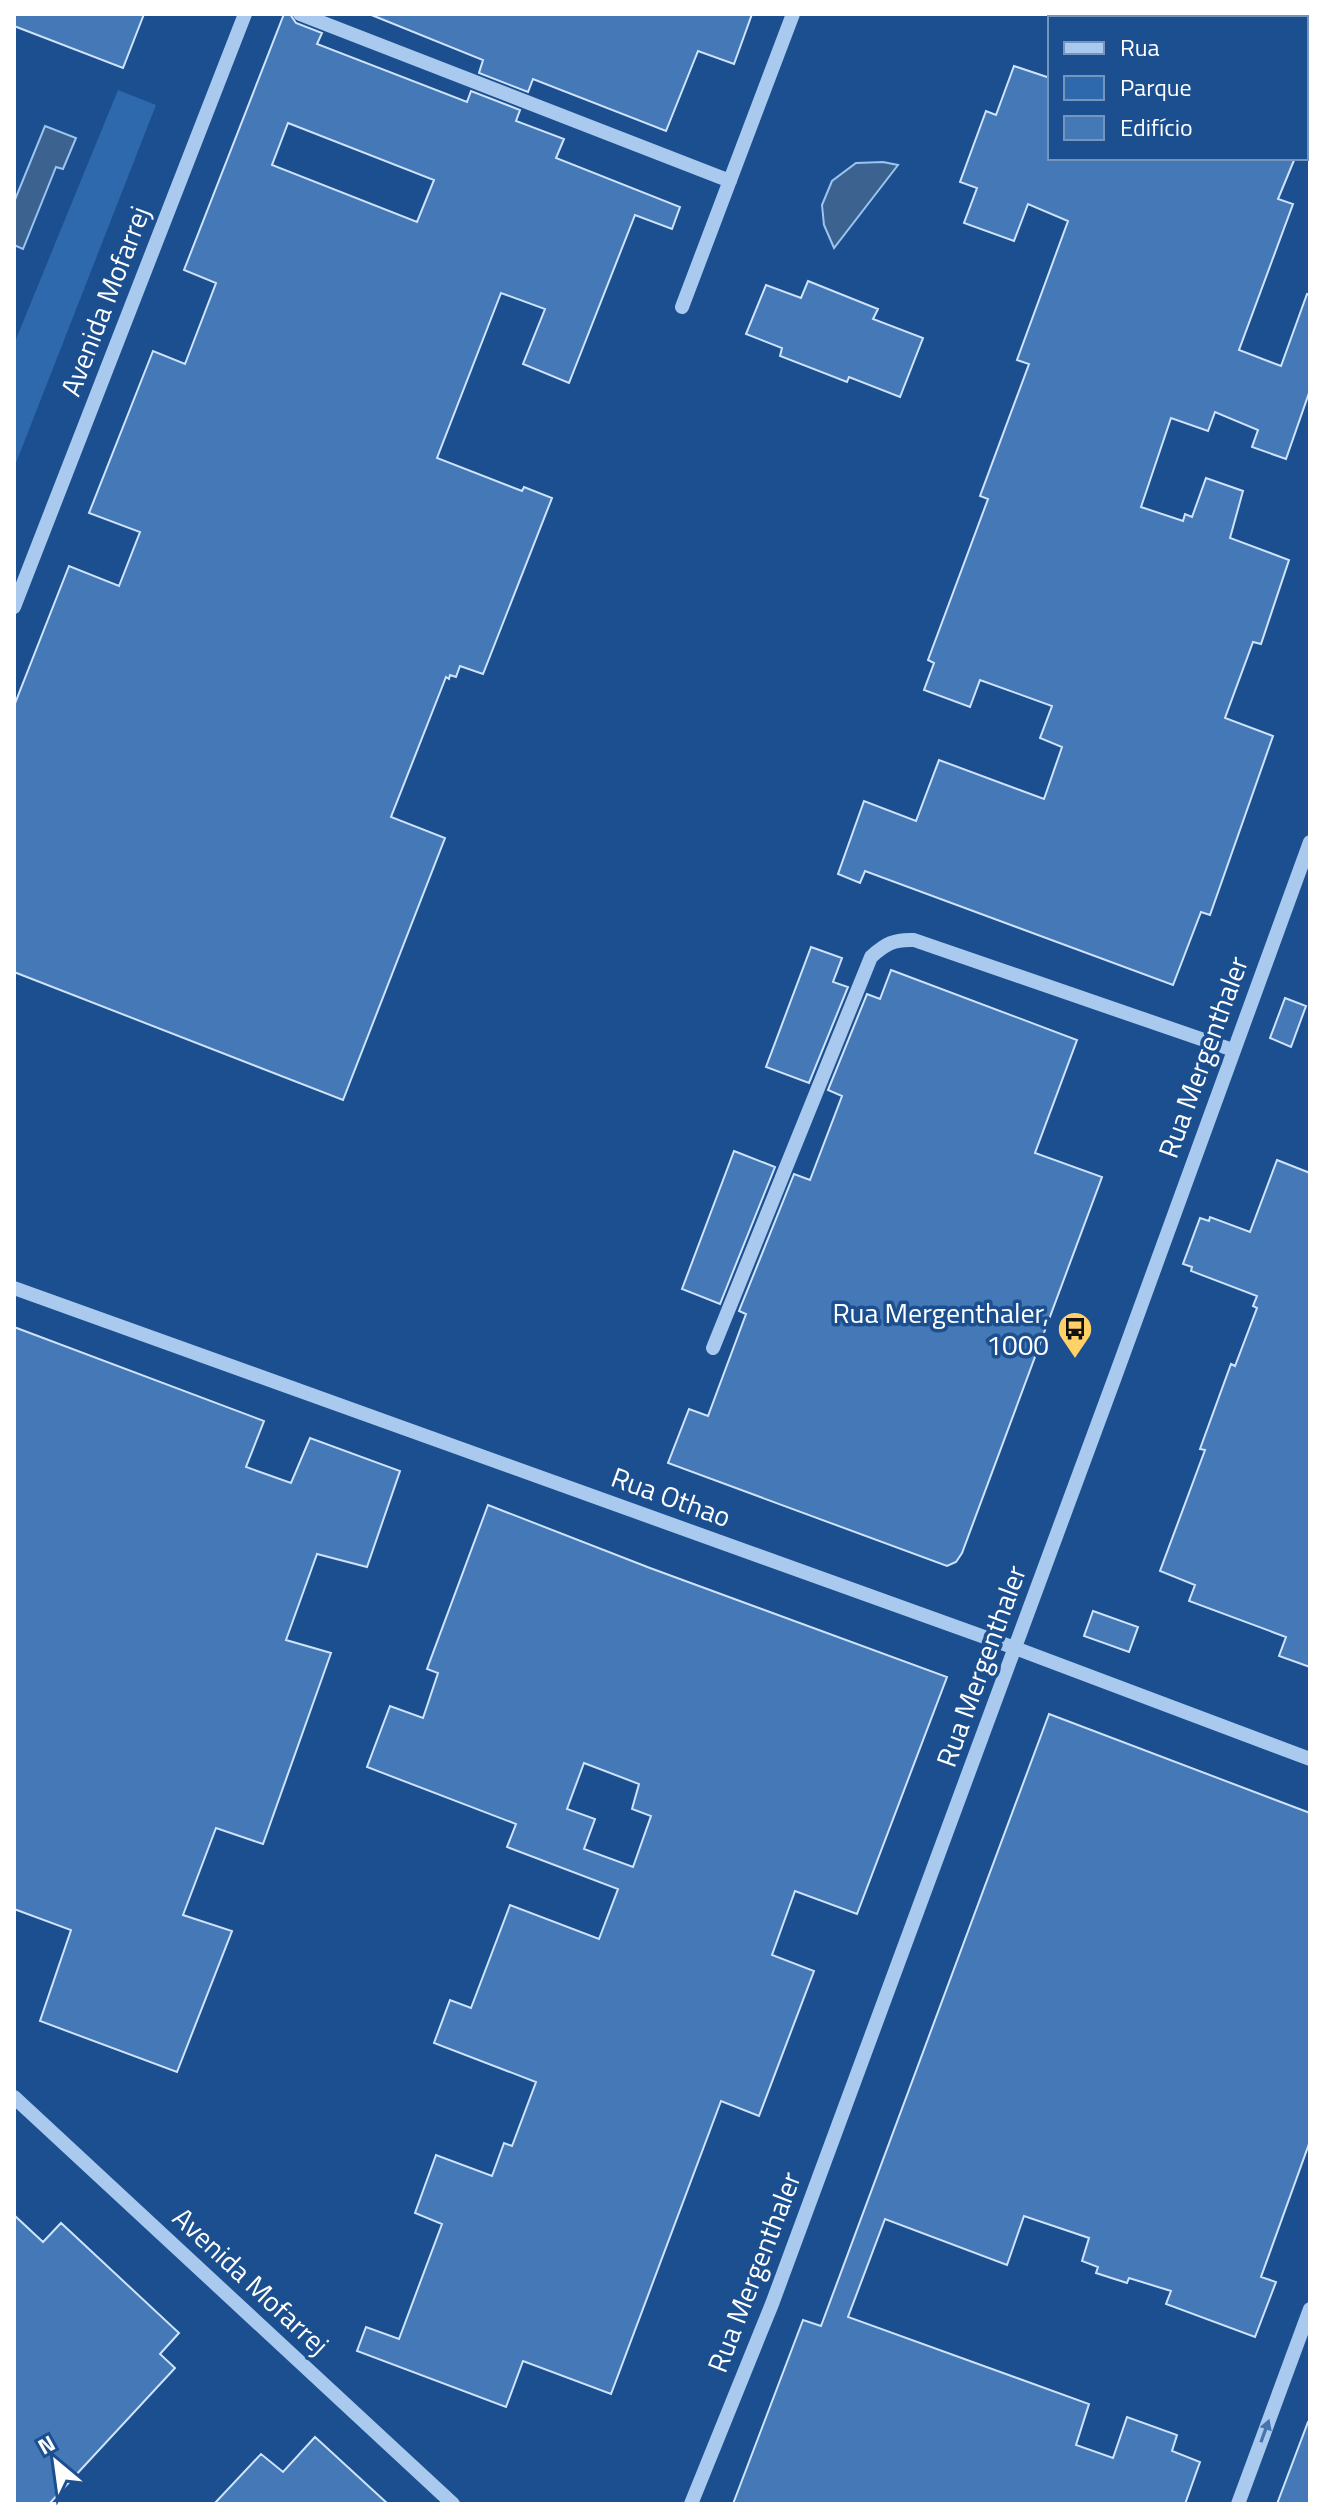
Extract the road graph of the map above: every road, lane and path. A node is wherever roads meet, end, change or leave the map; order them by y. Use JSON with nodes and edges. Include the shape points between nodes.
{"nodes":[{"id":1,"x":245,"y":14,"type":"edge"},
{"id":2,"x":300,"y":14,"type":"edge"},
{"id":3,"x":793,"y":14,"type":"edge"},
{"id":4,"x":730,"y":181,"type":"junction"},
{"id":5,"x":682,"y":307,"type":"dead end"},
{"id":6,"x":14,"y":607,"type":"edge"},
{"id":7,"x":1310,"y":842,"type":"edge"},
{"id":8,"x":1233,"y":1050,"type":"junction"},
{"id":9,"x":14,"y":1288,"type":"edge"},
{"id":10,"x":713,"y":1348,"type":"dead end"},
{"id":11,"x":1015,"y":1648,"type":"junction"},
{"id":12,"x":1310,"y":1759,"type":"edge"},
{"id":13,"x":14,"y":2097,"type":"edge"},
{"id":14,"x":1310,"y":2309,"type":"edge"},
{"id":15,"x":453,"y":2504,"type":"edge"},
{"id":16,"x":691,"y":2504,"type":"edge"},
{"id":17,"x":1238,"y":2504,"type":"edge"}],
"edges":[{"from":1,"to":6,"type":"street","name":"Avenida Mofarrej"},
{"from":2,"to":4,"type":"street"},
{"from":3,"to":4,"type":"street"},
{"from":4,"to":5,"type":"street"},
{"from":7,"to":8,"type":"street","name":"Rua Mergenthaler"},
{"from":8,"to":10,"type":"street","via":[[914,940],[896,939],[882,947],[871,957]]},
{"from":8,"to":11,"type":"street","name":"Rua Mergenthaler"},
{"from":9,"to":11,"type":"street","name":"Rua Othao"},
{"from":11,"to":12,"type":"street","name":"Rua Othao"},
{"from":11,"to":16,"type":"street","name":"Rua Mergenthaler","via":[[772,2304]]},
{"from":13,"to":15,"type":"street","name":"Avenida Mofarrej"},
{"from":17,"to":14,"type":"street","one_way":true}]}
